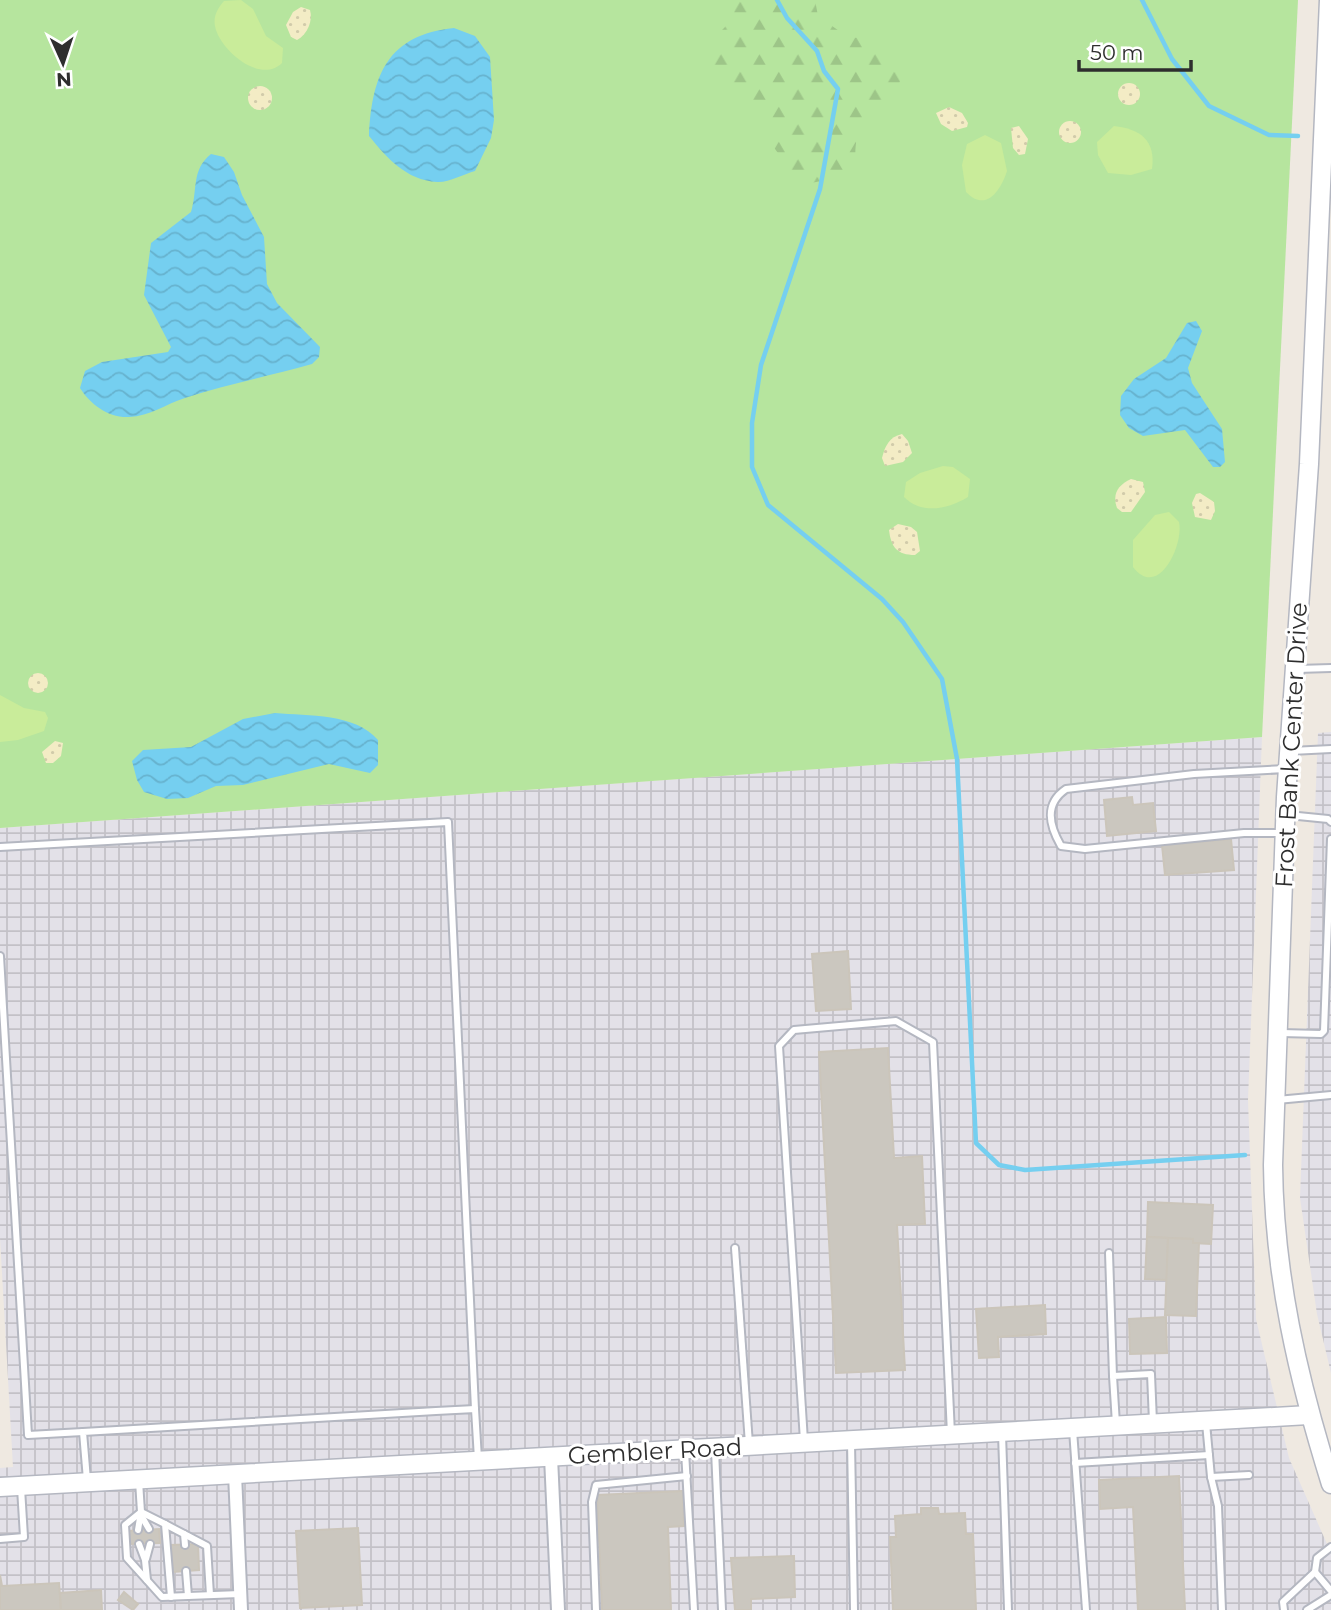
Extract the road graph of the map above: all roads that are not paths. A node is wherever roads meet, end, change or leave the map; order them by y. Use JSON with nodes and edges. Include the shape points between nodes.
{"nodes":[{"id":1,"x":1329,"y":11,"type":"edge"},
{"id":2,"x":1331,"y":667,"type":"edge"},
{"id":3,"x":1295,"y":669,"type":"junction"},
{"id":4,"x":1331,"y":749,"type":"edge"},
{"id":5,"x":1289,"y":751,"type":"junction"},
{"id":6,"x":1288,"y":769,"type":"junction"},
{"id":7,"x":1331,"y":822,"type":"edge"},
{"id":8,"x":1285,"y":824,"type":"junction"},
{"id":9,"x":1331,"y":839,"type":"edge"},
{"id":10,"x":0,"y":847,"type":"edge"},
{"id":11,"x":0,"y":957,"type":"edge"},
{"id":12,"x":1277,"y":1033,"type":"junction"},
{"id":13,"x":1331,"y":1095,"type":"edge"},
{"id":14,"x":1274,"y":1100,"type":"junction"},
{"id":15,"x":735,"y":1248,"type":"dead end"},
{"id":16,"x":1109,"y":1253,"type":"dead end"},
{"id":17,"x":1113,"y":1376,"type":"junction"},
{"id":18,"x":475,"y":1409,"type":"junction"},
{"id":19,"x":1309,"y":1415,"type":"junction"},
{"id":20,"x":1206,"y":1421,"type":"junction"},
{"id":21,"x":1154,"y":1424,"type":"junction"},
{"id":22,"x":1116,"y":1426,"type":"junction"},
{"id":23,"x":1073,"y":1428,"type":"junction"},
{"id":24,"x":83,"y":1432,"type":"junction"},
{"id":25,"x":1002,"y":1432,"type":"junction"},
{"id":26,"x":951,"y":1435,"type":"junction"},
{"id":27,"x":851,"y":1440,"type":"junction"},
{"id":28,"x":804,"y":1443,"type":"junction"},
{"id":29,"x":749,"y":1446,"type":"junction"},
{"id":30,"x":715,"y":1448,"type":"junction"},
{"id":31,"x":685,"y":1449,"type":"junction"},
{"id":32,"x":1209,"y":1455,"type":"junction"},
{"id":33,"x":551,"y":1457,"type":"junction"},
{"id":34,"x":478,"y":1461,"type":"junction"},
{"id":35,"x":1075,"y":1463,"type":"junction"},
{"id":36,"x":235,"y":1474,"type":"junction"},
{"id":37,"x":1249,"y":1475,"type":"dead end"},
{"id":38,"x":687,"y":1476,"type":"junction"},
{"id":39,"x":1211,"y":1477,"type":"junction"},
{"id":40,"x":139,"y":1479,"type":"junction"},
{"id":41,"x":87,"y":1482,"type":"junction"},
{"id":42,"x":1331,"y":1484,"type":"edge"},
{"id":43,"x":21,"y":1486,"type":"junction"},
{"id":44,"x":0,"y":1487,"type":"edge"},
{"id":45,"x":142,"y":1514,"type":"junction"},
{"id":46,"x":166,"y":1524,"type":"junction"},
{"id":47,"x":149,"y":1529,"type":"dead end"},
{"id":48,"x":138,"y":1530,"type":"dead end"},
{"id":49,"x":184,"y":1534,"type":"junction"},
{"id":50,"x":0,"y":1539,"type":"edge"},
{"id":51,"x":139,"y":1544,"type":"dead end"},
{"id":52,"x":150,"y":1544,"type":"dead end"},
{"id":53,"x":184,"y":1545,"type":"dead end"},
{"id":54,"x":1331,"y":1547,"type":"edge"},
{"id":55,"x":145,"y":1560,"type":"junction"},
{"id":56,"x":186,"y":1571,"type":"dead end"},
{"id":57,"x":1315,"y":1572,"type":"junction"},
{"id":58,"x":147,"y":1580,"type":"junction"},
{"id":59,"x":1331,"y":1593,"type":"edge"},
{"id":60,"x":240,"y":1594,"type":"junction"},
{"id":61,"x":210,"y":1595,"type":"junction"},
{"id":62,"x":188,"y":1596,"type":"junction"},
{"id":63,"x":171,"y":1597,"type":"junction"},
{"id":64,"x":241,"y":1610,"type":"edge"},
{"id":65,"x":558,"y":1610,"type":"edge"},
{"id":66,"x":596,"y":1610,"type":"edge"},
{"id":67,"x":694,"y":1610,"type":"edge"},
{"id":68,"x":722,"y":1610,"type":"edge"},
{"id":69,"x":854,"y":1610,"type":"edge"},
{"id":70,"x":1008,"y":1610,"type":"edge"},
{"id":71,"x":1086,"y":1610,"type":"edge"},
{"id":72,"x":1222,"y":1610,"type":"edge"},
{"id":73,"x":1284,"y":1610,"type":"edge"},
{"id":74,"x":1307,"y":1610,"type":"edge"}],
"edges":[{"from":1,"to":3,"type":"main road","name":"Frost Bank Center Drive"},
{"from":2,"to":3,"type":"lane"},
{"from":3,"to":5,"type":"main road","name":"Frost Bank Center Drive"},
{"from":4,"to":5,"type":"lane"},
{"from":5,"to":6,"type":"main road","name":"Frost Bank Center Drive"},
{"from":6,"to":8,"type":"main road","name":"Frost Bank Center Drive"},
{"from":6,"to":8,"type":"lane","via":[[1066,789],[1056,796],[1049,814],[1051,830],[1061,846],[1085,849],[1244,833]]},
{"from":7,"to":8,"type":"lane"},
{"from":8,"to":12,"type":"main road","name":"Frost Bank Center Drive"},
{"from":9,"to":12,"type":"lane","via":[[1324,1031]]},
{"from":10,"to":18,"type":"lane","via":[[448,822]]},
{"from":11,"to":24,"type":"lane","via":[[28,1435]]},
{"from":12,"to":14,"type":"main road","name":"Frost Bank Center Drive"},
{"from":13,"to":14,"type":"lane"},
{"from":14,"to":19,"type":"main road","name":"Frost Bank Center Drive","via":[[1277,1251]]},
{"from":15,"to":29,"type":"lane"},
{"from":16,"to":17,"type":"lane"},
{"from":17,"to":21,"type":"lane","via":[[1150,1374]]},
{"from":17,"to":22,"type":"lane"},
{"from":18,"to":24,"type":"lane"},
{"from":18,"to":34,"type":"lane"},
{"from":19,"to":20,"type":"main road","name":"Gembler Road"},
{"from":19,"to":42,"type":"main road","name":"Frost Bank Center Drive"},
{"from":20,"to":21,"type":"main road","name":"Gembler Road"},
{"from":20,"to":32,"type":"lane"},
{"from":21,"to":22,"type":"main road","name":"Gembler Road"},
{"from":22,"to":23,"type":"main road","name":"Gembler Road"},
{"from":23,"to":25,"type":"main road","name":"Gembler Road"},
{"from":23,"to":35,"type":"lane"},
{"from":24,"to":41,"type":"lane"},
{"from":25,"to":26,"type":"main road","name":"Gembler Road"},
{"from":25,"to":70,"type":"lane"},
{"from":26,"to":27,"type":"main road","name":"Gembler Road"},
{"from":26,"to":28,"type":"lane","via":[[933,1042],[896,1021],[794,1031],[779,1046]]},
{"from":27,"to":28,"type":"main road","name":"Gembler Road"},
{"from":27,"to":69,"type":"lane"},
{"from":28,"to":29,"type":"main road","name":"Gembler Road"},
{"from":29,"to":30,"type":"main road","name":"Gembler Road"},
{"from":30,"to":31,"type":"main road","name":"Gembler Road"},
{"from":30,"to":68,"type":"lane"},
{"from":31,"to":33,"type":"main road","name":"Gembler Road"},
{"from":31,"to":38,"type":"lane"},
{"from":32,"to":35,"type":"lane"},
{"from":32,"to":39,"type":"lane"},
{"from":33,"to":34,"type":"main road","name":"Gembler Road"},
{"from":33,"to":65,"type":"street"},
{"from":34,"to":36,"type":"main road","name":"Gembler Road"},
{"from":35,"to":71,"type":"lane"},
{"from":36,"to":40,"type":"main road","name":"Gembler Road"},
{"from":36,"to":60,"type":"street"},
{"from":37,"to":39,"type":"lane"},
{"from":38,"to":66,"type":"lane","via":[[596,1485],[592,1502]]},
{"from":38,"to":67,"type":"lane"},
{"from":39,"to":72,"type":"lane","via":[[1218,1506]]},
{"from":40,"to":41,"type":"main road","name":"Gembler Road"},
{"from":40,"to":45,"type":"lane"},
{"from":41,"to":43,"type":"main road","name":"Gembler Road"},
{"from":43,"to":44,"type":"main road","name":"Gembler Road"},
{"from":43,"to":50,"type":"lane","via":[[24,1537]]},
{"from":45,"to":46,"type":"lane"},
{"from":45,"to":47,"type":"lane"},
{"from":45,"to":48,"type":"lane"},
{"from":45,"to":58,"type":"lane","via":[[125,1525],[127,1558]]},
{"from":46,"to":49,"type":"lane"},
{"from":46,"to":63,"type":"lane"},
{"from":49,"to":53,"type":"lane"},
{"from":49,"to":61,"type":"lane","via":[[207,1546]]},
{"from":51,"to":55,"type":"lane"},
{"from":52,"to":55,"type":"lane"},
{"from":54,"to":57,"type":"lane","via":[[1317,1558]]},
{"from":55,"to":58,"type":"lane"},
{"from":56,"to":62,"type":"lane"},
{"from":57,"to":59,"type":"lane"},
{"from":57,"to":73,"type":"lane","via":[[1283,1602]]},
{"from":58,"to":63,"type":"lane","via":[[162,1597]]},
{"from":59,"to":74,"type":"lane"},
{"from":60,"to":61,"type":"lane"},
{"from":60,"to":64,"type":"street"},
{"from":61,"to":62,"type":"lane"},
{"from":62,"to":63,"type":"lane"}]}
